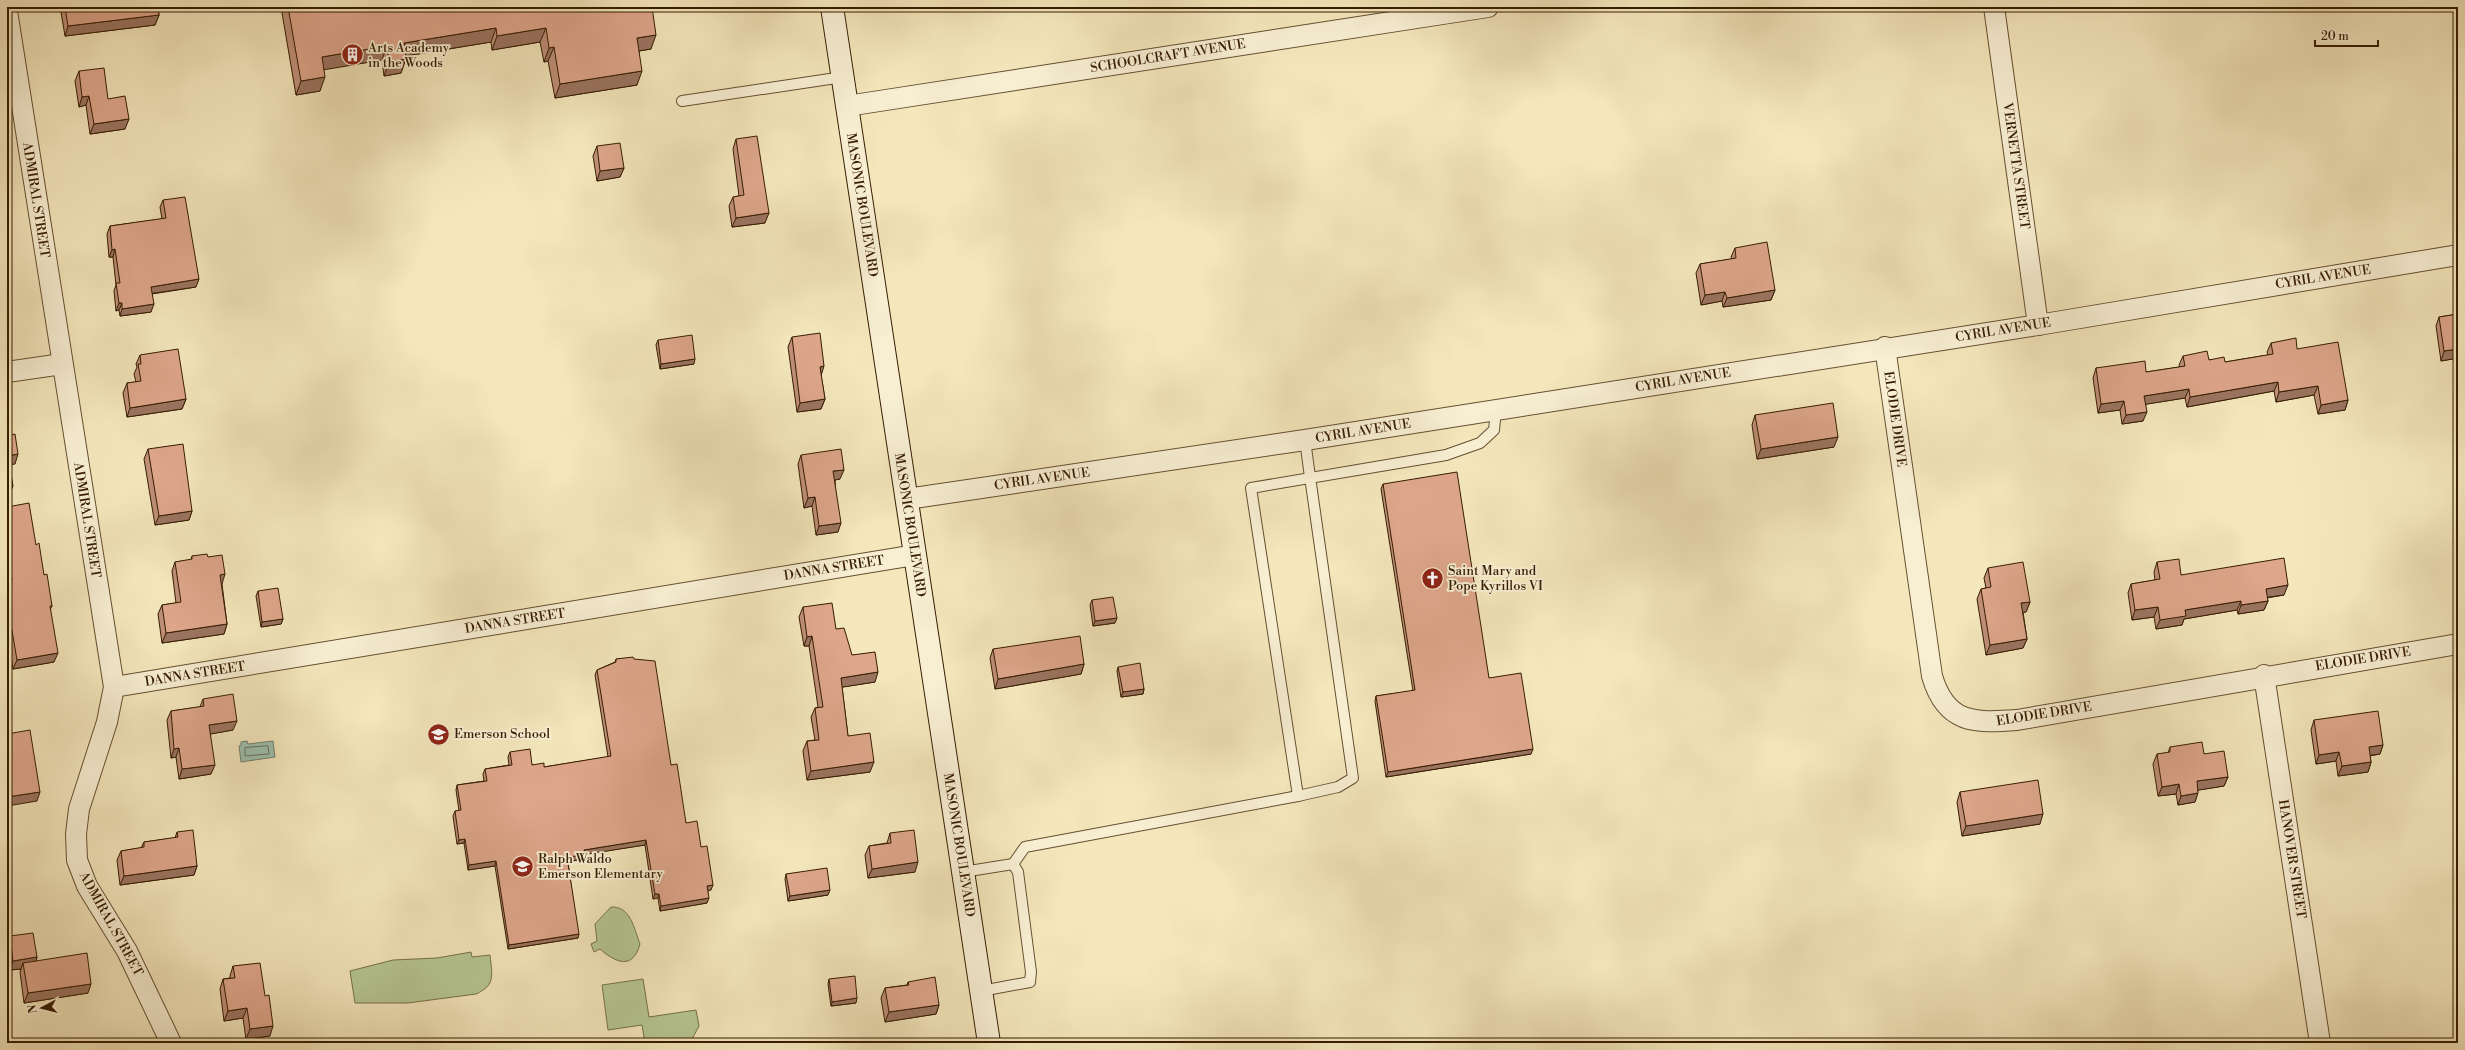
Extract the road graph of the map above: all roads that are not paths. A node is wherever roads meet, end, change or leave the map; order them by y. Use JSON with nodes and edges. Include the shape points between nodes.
{"nodes":[{"id":1,"x":832,"y":7,"type":"edge"},
{"id":2,"x":1488,"y":7,"type":"edge"},
{"id":3,"x":1994,"y":7,"type":"edge"},
{"id":4,"x":7,"y":11,"type":"edge"},
{"id":5,"x":843,"y":77,"type":"junction"},
{"id":6,"x":682,"y":101,"type":"dead end"},
{"id":7,"x":847,"y":106,"type":"junction"},
{"id":8,"x":2458,"y":255,"type":"edge"},
{"id":9,"x":2038,"y":325,"type":"junction"},
{"id":10,"x":1885,"y":347,"type":"junction"},
{"id":11,"x":62,"y":364,"type":"junction"},
{"id":12,"x":7,"y":372,"type":"edge"},
{"id":13,"x":1496,"y":410,"type":"junction"},
{"id":14,"x":1305,"y":440,"type":"junction"},
{"id":15,"x":1310,"y":477,"type":"junction"},
{"id":16,"x":907,"y":499,"type":"junction"},
{"id":17,"x":915,"y":555,"type":"junction"},
{"id":18,"x":2458,"y":644,"type":"edge"},
{"id":19,"x":2264,"y":675,"type":"junction"},
{"id":20,"x":114,"y":687,"type":"junction"},
{"id":21,"x":1298,"y":796,"type":"junction"},
{"id":22,"x":1014,"y":864,"type":"junction"},
{"id":23,"x":963,"y":872,"type":"junction"},
{"id":24,"x":981,"y":991,"type":"junction"},
{"id":25,"x":153,"y":1009,"type":"junction"},
{"id":26,"x":158,"y":1043,"type":"edge"},
{"id":27,"x":171,"y":1043,"type":"edge"},
{"id":28,"x":989,"y":1043,"type":"edge"},
{"id":29,"x":2320,"y":1043,"type":"edge"}],
"edges":[{"from":1,"to":5,"type":"street","name":"MASONIC BOULEVARD"},
{"from":2,"to":7,"type":"street","name":"SCHOOLCRAFT AVENUE"},
{"from":3,"to":9,"type":"street","name":"VERNETTA STREET"},
{"from":4,"to":11,"type":"street","name":"ADMIRAL STREET"},
{"from":5,"to":6,"type":"lane"},
{"from":5,"to":7,"type":"street","name":"MASONIC BOULEVARD"},
{"from":7,"to":16,"type":"street","name":"MASONIC BOULEVARD"},
{"from":8,"to":9,"type":"street","name":"CYRIL AVENUE"},
{"from":9,"to":10,"type":"street","name":"CYRIL AVENUE"},
{"from":10,"to":13,"type":"street","name":"CYRIL AVENUE"},
{"from":10,"to":19,"type":"street","name":"ELODIE DRIVE","via":[[1932,676],[1936,690],[1952,712],[1967,720],[2017,720]]},
{"from":11,"to":12,"type":"street"},
{"from":11,"to":20,"type":"street","name":"ADMIRAL STREET"},
{"from":13,"to":14,"type":"street","name":"CYRIL AVENUE"},
{"from":13,"to":15,"type":"lane","via":[[1494,430],[1480,443],[1446,455]]},
{"from":14,"to":15,"type":"lane"},
{"from":14,"to":16,"type":"street","name":"CYRIL AVENUE"},
{"from":15,"to":21,"type":"lane","via":[[1353,778],[1338,787]]},
{"from":15,"to":21,"type":"lane","via":[[1251,488]]},
{"from":16,"to":17,"type":"street","name":"MASONIC BOULEVARD"},
{"from":17,"to":20,"type":"street","name":"DANNA STREET"},
{"from":17,"to":23,"type":"street","name":"MASONIC BOULEVARD"},
{"from":18,"to":19,"type":"street","name":"ELODIE DRIVE"},
{"from":19,"to":29,"type":"street","name":"HANOVER STREET"},
{"from":20,"to":25,"type":"street","name":"ADMIRAL STREET","via":[[107,722],[79,810],[76,834],[77,860],[87,886],[127,951]]},
{"from":21,"to":22,"type":"lane","via":[[1026,847]]},
{"from":22,"to":23,"type":"lane"},
{"from":22,"to":24,"type":"lane","via":[[1019,880],[1031,972],[1030,982]]},
{"from":23,"to":24,"type":"street","name":"MASONIC BOULEVARD"},
{"from":24,"to":28,"type":"street","name":"MASONIC BOULEVARD"},
{"from":25,"to":26,"type":"street","name":"ADMIRAL STREET"},
{"from":25,"to":27,"type":"street","name":"ADMIRAL STREET"}]}
